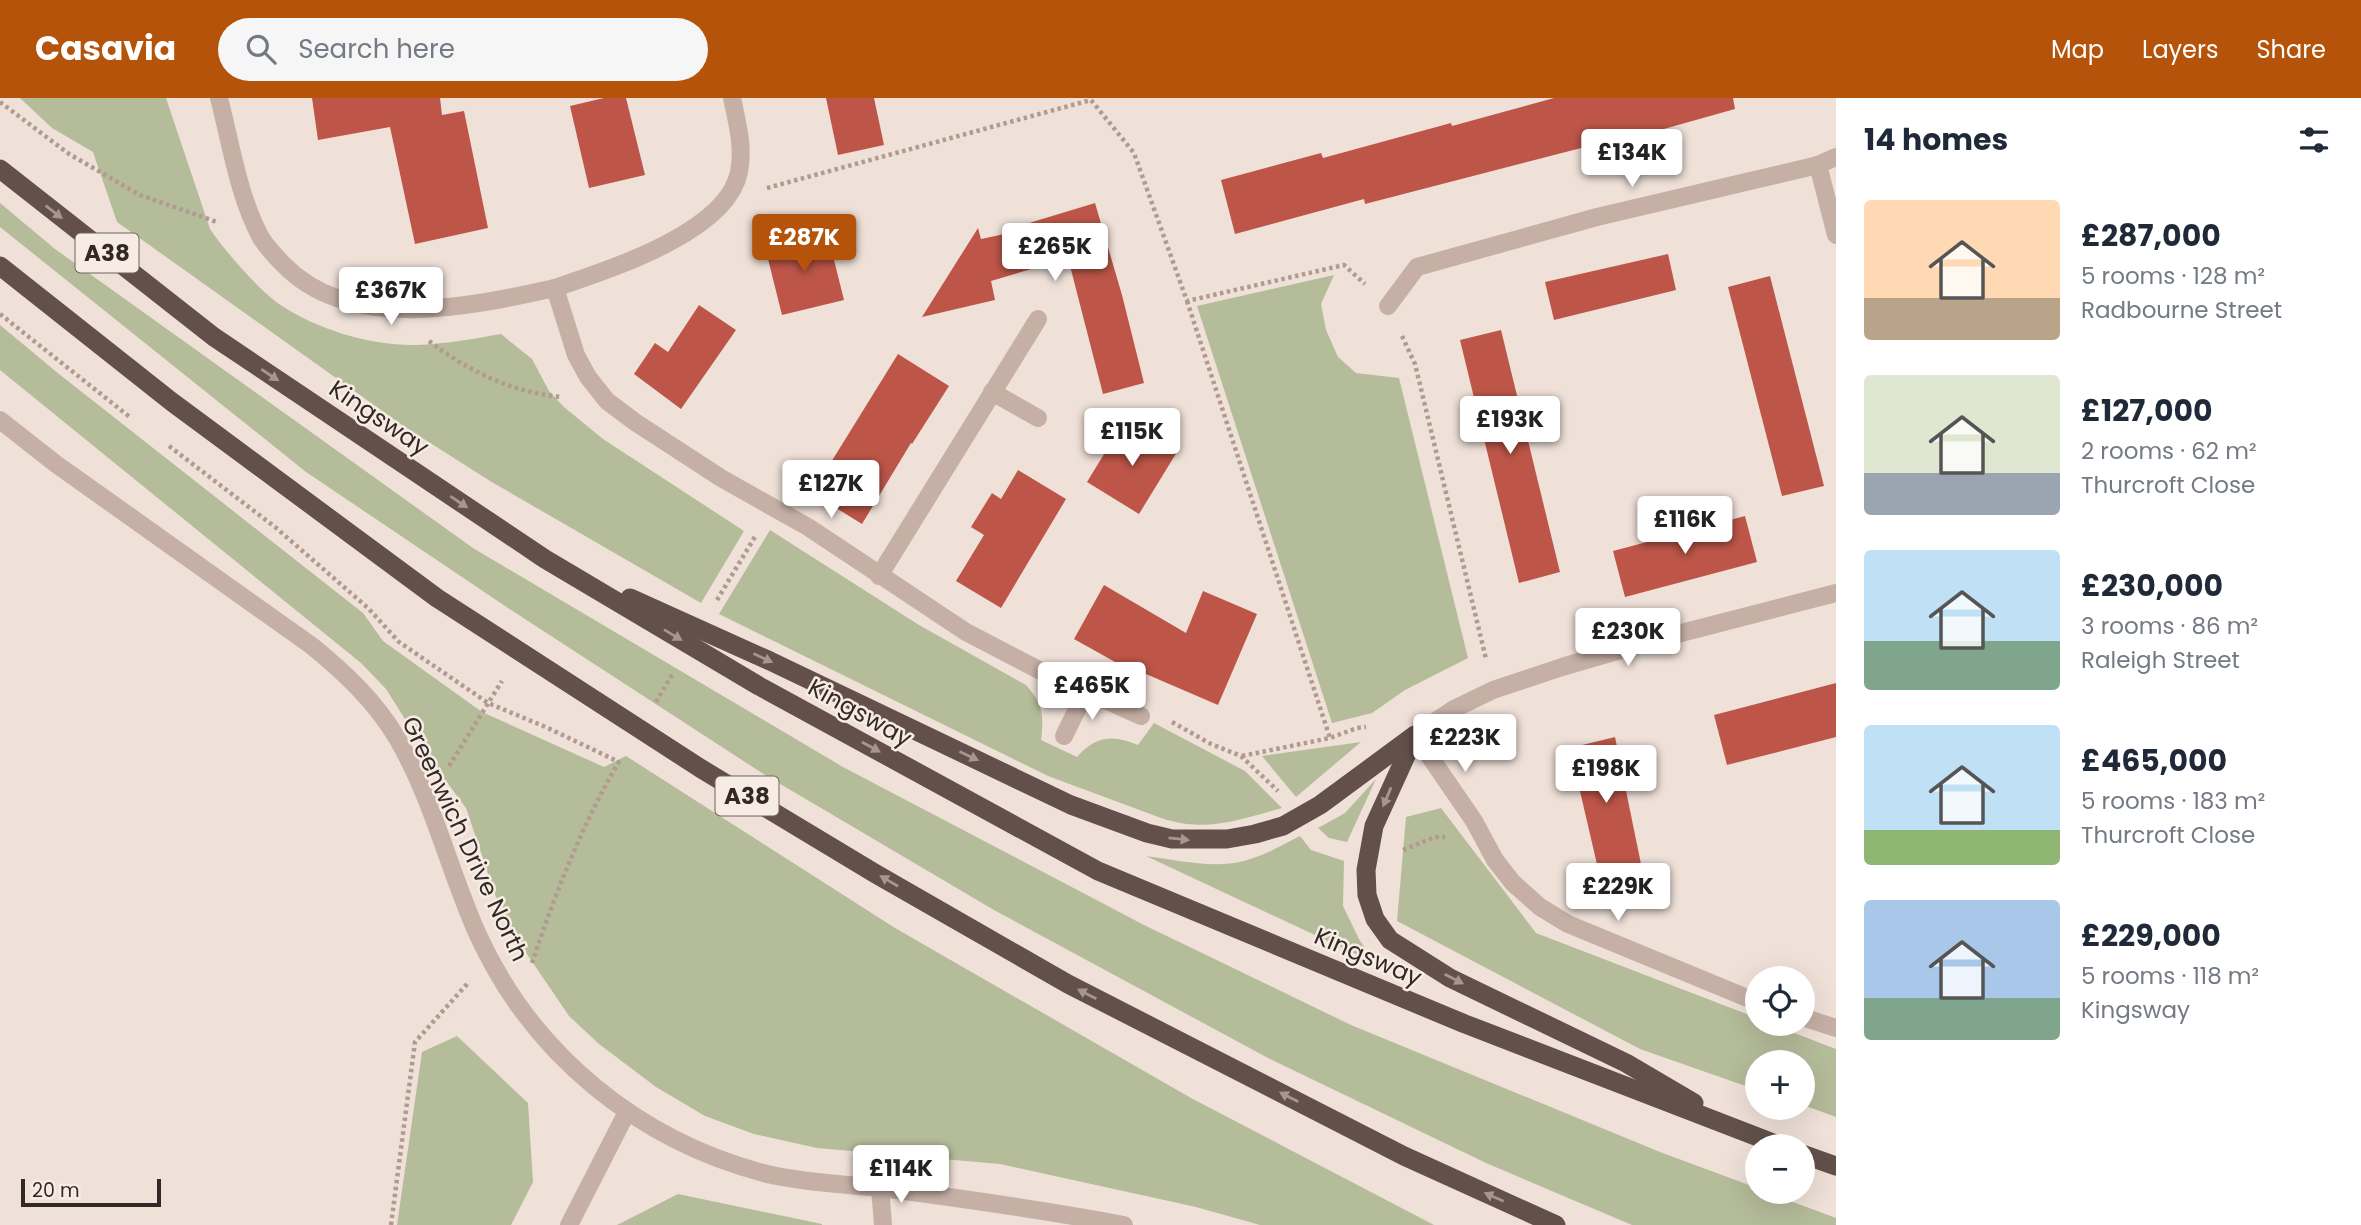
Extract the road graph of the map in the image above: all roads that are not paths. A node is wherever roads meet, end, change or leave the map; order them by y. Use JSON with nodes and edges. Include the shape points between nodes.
{"nodes":[{"id":1,"x":219,"y":98,"type":"edge"},
{"id":2,"x":732,"y":98,"type":"edge"},
{"id":3,"x":1836,"y":157,"type":"edge"},
{"id":4,"x":1818,"y":165,"type":"junction"},
{"id":5,"x":0,"y":169,"type":"edge"},
{"id":6,"x":1836,"y":234,"type":"edge"},
{"id":7,"x":0,"y":266,"type":"edge"},
{"id":8,"x":555,"y":288,"type":"junction"},
{"id":9,"x":1388,"y":306,"type":"road end"},
{"id":10,"x":1038,"y":319,"type":"dead end"},
{"id":11,"x":992,"y":392,"type":"junction"},
{"id":12,"x":1038,"y":418,"type":"dead end"},
{"id":13,"x":0,"y":421,"type":"edge"},
{"id":14,"x":545,"y":559,"type":"junction"},
{"id":15,"x":879,"y":576,"type":"junction"},
{"id":16,"x":1836,"y":593,"type":"edge"},
{"id":17,"x":1086,"y":691,"type":"junction"},
{"id":18,"x":1141,"y":716,"type":"dead end"},
{"id":19,"x":1415,"y":735,"type":"junction"},
{"id":20,"x":1064,"y":736,"type":"dead end"},
{"id":21,"x":1745,"y":997,"type":"edge"},
{"id":22,"x":1815,"y":1021,"type":"edge"},
{"id":23,"x":1836,"y":1028,"type":"edge"},
{"id":24,"x":627,"y":1112,"type":"junction"},
{"id":25,"x":1742,"y":1132,"type":"junction"},
{"id":26,"x":1748,"y":1134,"type":"edge"},
{"id":27,"x":1815,"y":1159,"type":"edge"},
{"id":28,"x":1836,"y":1166,"type":"edge"},
{"id":29,"x":880,"y":1188,"type":"junction"},
{"id":30,"x":569,"y":1225,"type":"edge"},
{"id":31,"x":883,"y":1225,"type":"edge"},
{"id":32,"x":1124,"y":1225,"type":"edge"},
{"id":33,"x":1556,"y":1225,"type":"edge"}],
"edges":[{"from":1,"to":8,"type":"street","via":[[244,199],[261,238],[307,284],[348,302],[420,308],[499,300]]},
{"from":2,"to":8,"type":"street","via":[[740,138],[739,173],[726,199],[697,227],[658,248]]},
{"from":3,"to":4,"type":"street"},
{"from":4,"to":6,"type":"street"},
{"from":4,"to":9,"type":"street","via":[[1597,217],[1417,267]]},
{"from":5,"to":14,"type":"highway","name":"Kingsway","number":"A38","one_way":true,"via":[[214,337]]},
{"from":33,"to":7,"type":"highway","number":"A38","one_way":true,"via":[[1404,1156],[1068,984],[700,768],[437,598],[172,402]]},
{"from":8,"to":15,"type":"street","via":[[576,355],[607,401]]},
{"from":10,"to":11,"type":"street"},
{"from":11,"to":12,"type":"street"},
{"from":11,"to":15,"type":"street"},
{"from":13,"to":24,"type":"street","name":"Greenwich Drive North","via":[[312,646],[376,707],[397,738],[427,802],[489,959],[518,1005],[569,1065]]},
{"from":14,"to":19,"type":"highway","one_way":true,"via":[[1071,805],[1172,839],[1227,839],[1283,826],[1320,805]]},
{"from":14,"to":25,"type":"highway","name":"Kingsway","number":"A38","one_way":true,"via":[[759,686],[1098,871],[1465,1024]]},
{"from":15,"to":17,"type":"street","via":[[966,632]]},
{"from":16,"to":19,"type":"street","via":[[1646,642],[1493,690]]},
{"from":17,"to":18,"type":"street"},
{"from":17,"to":20,"type":"street"},
{"from":19,"to":21,"type":"street","via":[[1495,860],[1540,906],[1568,924]]},
{"from":19,"to":25,"type":"highway","one_way":true,"via":[[1374,827],[1366,870],[1367,895],[1375,919],[1390,940],[1450,978],[1626,1063]]},
{"from":22,"to":23,"type":"street"},
{"from":24,"to":29,"type":"street","name":"Greenwich Drive North","via":[[740,1166],[794,1179]]},
{"from":24,"to":30,"type":"street"},
{"from":25,"to":26,"type":"highway","name":"Kingsway","number":"A38"},
{"from":27,"to":28,"type":"highway"},
{"from":29,"to":31,"type":"street"},
{"from":29,"to":32,"type":"street","name":"Greenwich Drive North"}]}
